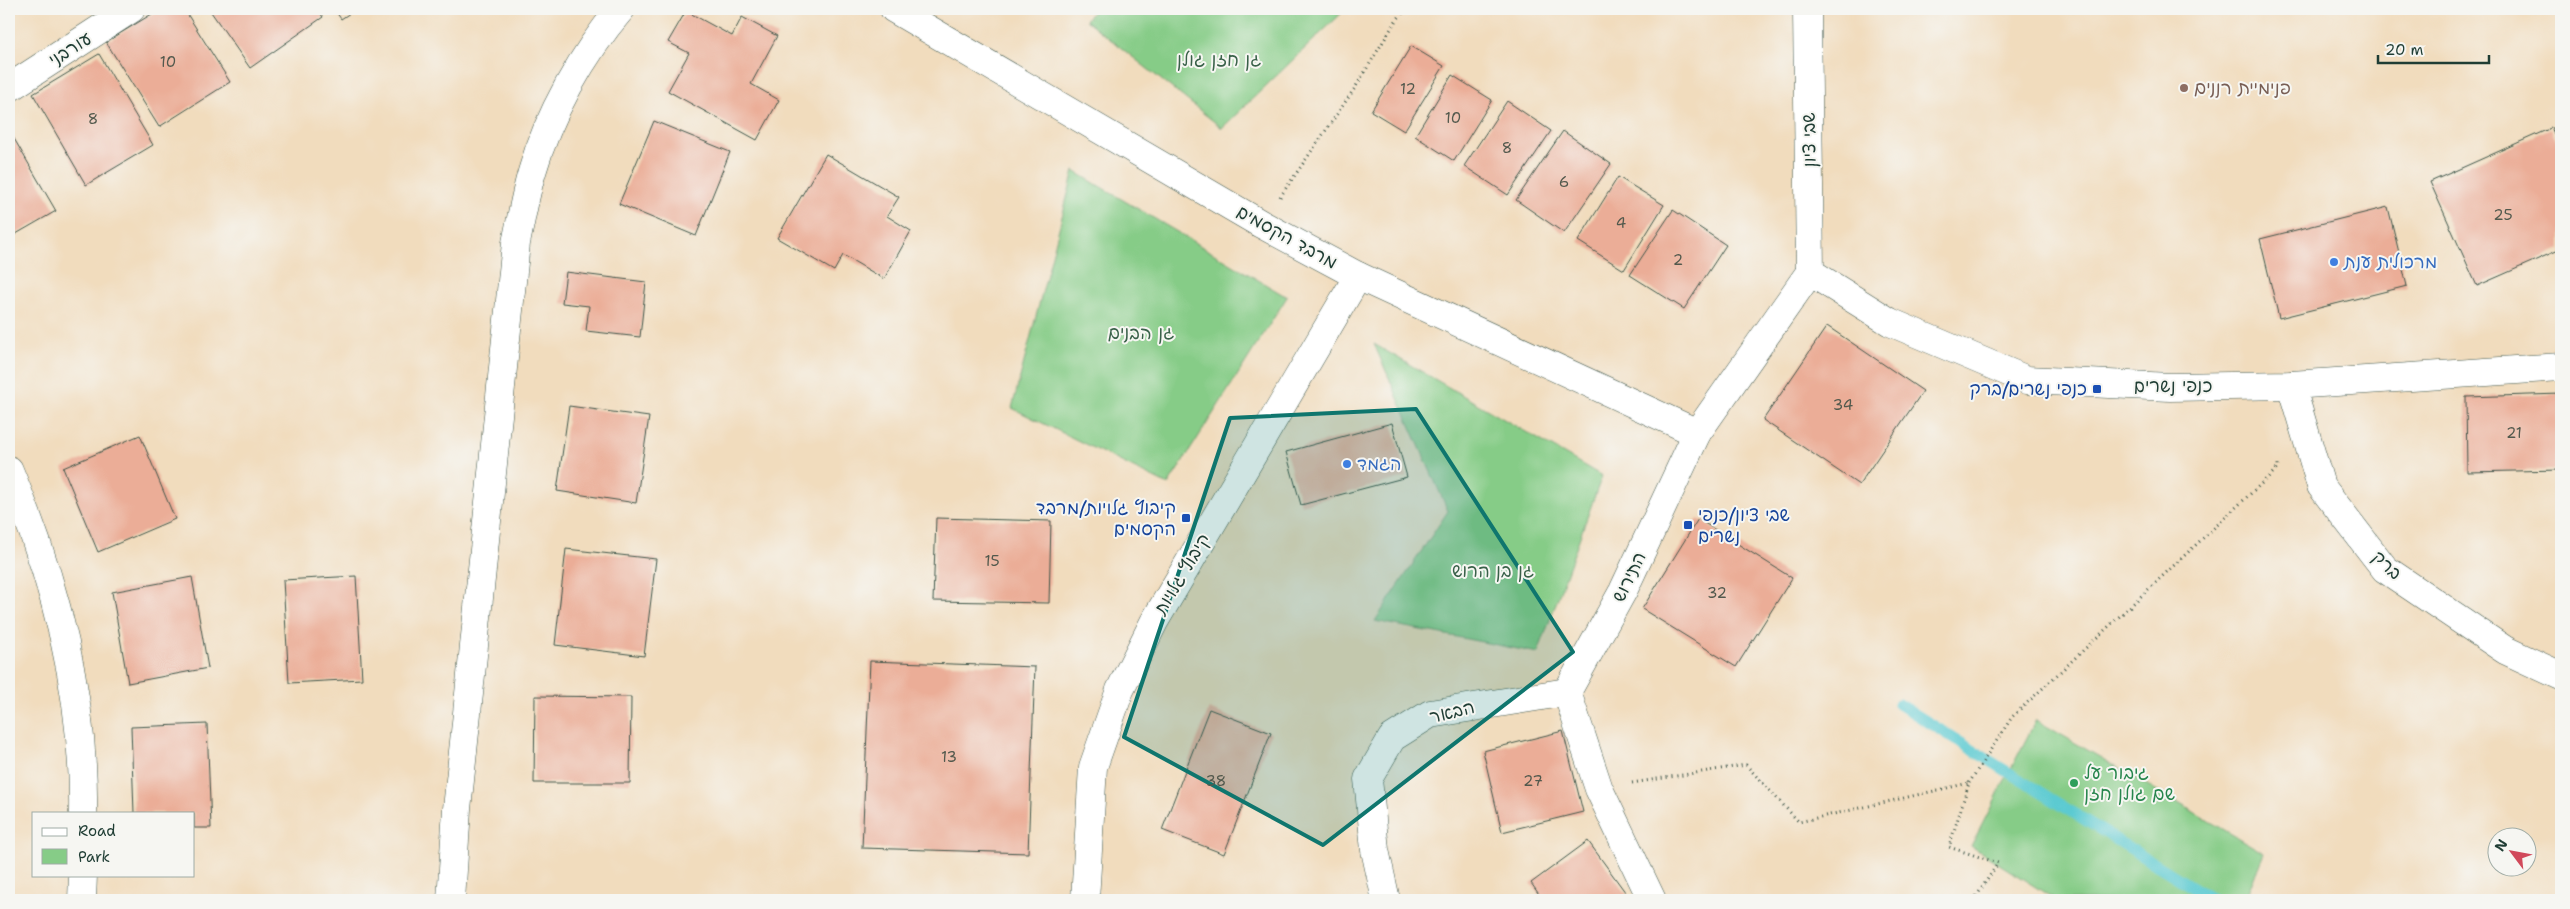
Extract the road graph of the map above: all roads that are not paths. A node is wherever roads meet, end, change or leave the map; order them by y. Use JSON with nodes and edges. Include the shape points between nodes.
{"nodes":[{"id":1,"x":131,"y":9,"type":"edge"},
{"id":2,"x":620,"y":9,"type":"edge"},
{"id":3,"x":894,"y":9,"type":"edge"},
{"id":4,"x":1807,"y":9,"type":"edge"},
{"id":5,"x":9,"y":88,"type":"edge"},
{"id":6,"x":1810,"y":272,"type":"junction"},
{"id":7,"x":1358,"y":276,"type":"junction"},
{"id":8,"x":2561,"y":367,"type":"edge"},
{"id":9,"x":2291,"y":385,"type":"junction"},
{"id":10,"x":1697,"y":433,"type":"junction"},
{"id":11,"x":9,"y":470,"type":"edge"},
{"id":12,"x":2561,"y":676,"type":"edge"},
{"id":13,"x":1568,"y":692,"type":"junction"},
{"id":14,"x":83,"y":812,"type":"edge"},
{"id":15,"x":83,"y":876,"type":"edge"},
{"id":16,"x":82,"y":900,"type":"edge"},
{"id":17,"x":451,"y":900,"type":"edge"},
{"id":18,"x":1085,"y":900,"type":"edge"},
{"id":19,"x":1386,"y":900,"type":"edge"},
{"id":20,"x":1652,"y":900,"type":"edge"}],
"edges":[{"from":1,"to":5,"type":"street","name":"עורבני"},
{"from":2,"to":17,"type":"street","via":[[600,34],[561,99],[532,171],[516,243],[457,809]]},
{"from":3,"to":7,"type":"street","name":"מרבד הקסמים","via":[[1261,224]]},
{"from":4,"to":6,"type":"street","name":"שבי ציון"},
{"from":6,"to":9,"type":"street","name":"כנפי נשרים","via":[[1890,322],[2027,380],[2162,387]]},
{"from":6,"to":10,"type":"street","name":"התירוש"},
{"from":7,"to":10,"type":"street","name":"מרבד הקסמים"},
{"from":7,"to":18,"type":"street","name":"קיבוץ גלויות","via":[[1154,622],[1120,690],[1093,768]]},
{"from":8,"to":9,"type":"street","name":"כנפי נשרים"},
{"from":9,"to":12,"type":"street","name":"ברק","via":[[2321,486],[2386,569],[2505,650]]},
{"from":10,"to":13,"type":"street","name":"התירוש","via":[[1623,591]]},
{"from":11,"to":14,"type":"street","via":[[28,515],[54,603],[77,701]]},
{"from":13,"to":19,"type":"street","name":"הבאר","via":[[1430,714],[1392,738],[1368,779],[1375,850]]},
{"from":13,"to":20,"type":"street","via":[[1599,789]]},
{"from":15,"to":16,"type":"street"}]}
